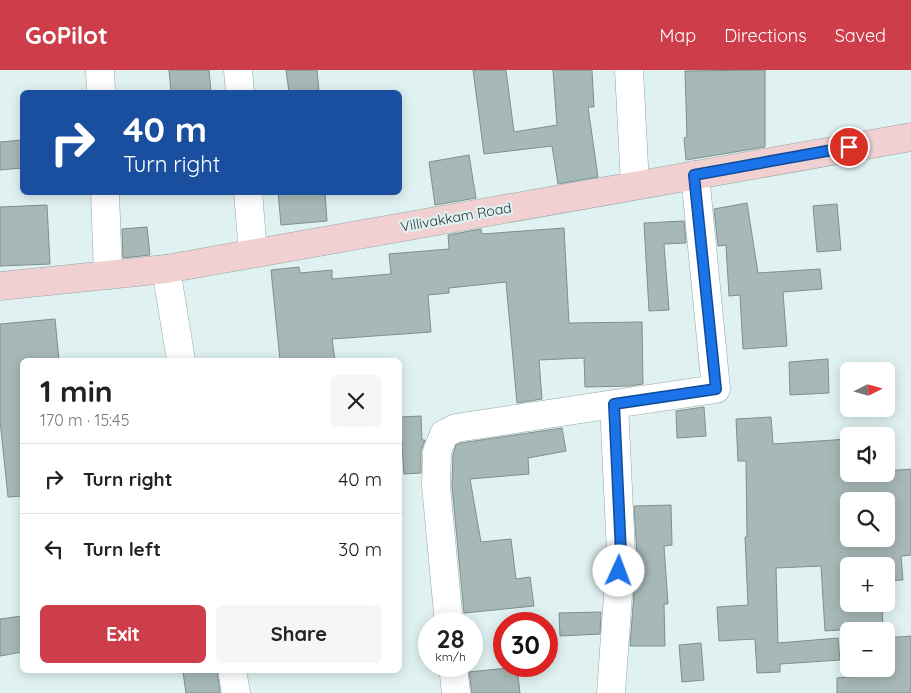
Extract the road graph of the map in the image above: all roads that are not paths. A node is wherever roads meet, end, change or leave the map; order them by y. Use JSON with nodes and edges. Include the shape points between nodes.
{"nodes":[{"id":1,"x":100,"y":70,"type":"edge"},
{"id":2,"x":238,"y":70,"type":"edge"},
{"id":3,"x":629,"y":70,"type":"edge"},
{"id":4,"x":101,"y":90,"type":"edge"},
{"id":5,"x":240,"y":90,"type":"edge"},
{"id":6,"x":911,"y":137,"type":"edge"},
{"id":7,"x":694,"y":175,"type":"junction"},
{"id":8,"x":634,"y":186,"type":"junction"},
{"id":9,"x":105,"y":195,"type":"edge"},
{"id":10,"x":248,"y":195,"type":"edge"},
{"id":11,"x":253,"y":253,"type":"junction"},
{"id":12,"x":166,"y":269,"type":"junction"},
{"id":13,"x":108,"y":275,"type":"junction"},
{"id":14,"x":0,"y":286,"type":"edge"},
{"id":15,"x":181,"y":358,"type":"edge"},
{"id":16,"x":614,"y":404,"type":"junction"},
{"id":17,"x":448,"y":612,"type":"edge"},
{"id":18,"x":233,"y":673,"type":"edge"},
{"id":19,"x":454,"y":677,"type":"edge"},
{"id":20,"x":236,"y":693,"type":"edge"},
{"id":21,"x":456,"y":693,"type":"edge"},
{"id":22,"x":611,"y":693,"type":"edge"}],
"edges":[{"from":1,"to":4,"type":"street"},
{"from":2,"to":5,"type":"street"},
{"from":3,"to":8,"type":"street"},
{"from":6,"to":7,"type":"street","name":"Villivakkam Road"},
{"from":7,"to":8,"type":"street","name":"Villivakkam Road"},
{"from":7,"to":16,"type":"street","via":[[716,389]]},
{"from":8,"to":11,"type":"street","name":"Villivakkam Road"},
{"from":9,"to":13,"type":"street"},
{"from":10,"to":11,"type":"street"},
{"from":11,"to":12,"type":"street","name":"Villivakkam Road"},
{"from":12,"to":13,"type":"street","name":"Villivakkam Road"},
{"from":12,"to":15,"type":"street"},
{"from":13,"to":14,"type":"street","name":"Villivakkam Road"},
{"from":16,"to":17,"type":"street","via":[[456,428],[444,434],[437,452],[436,486]]},
{"from":16,"to":22,"type":"street","via":[[621,553]]},
{"from":18,"to":20,"type":"street"},
{"from":19,"to":21,"type":"street"}]}
